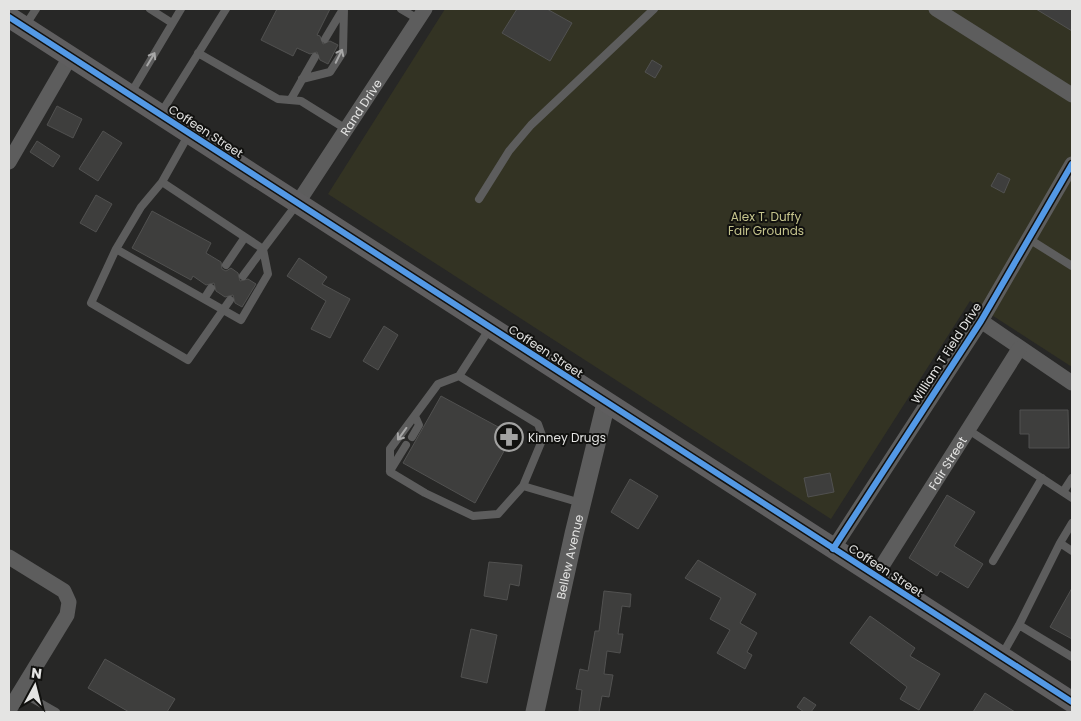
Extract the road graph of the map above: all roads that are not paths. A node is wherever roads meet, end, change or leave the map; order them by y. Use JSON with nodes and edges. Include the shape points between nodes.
{"nodes":[{"id":1,"x":36,"y":9,"type":"edge"},
{"id":2,"x":150,"y":9,"type":"edge"},
{"id":3,"x":181,"y":9,"type":"edge"},
{"id":4,"x":226,"y":9,"type":"edge"},
{"id":5,"x":344,"y":9,"type":"edge"},
{"id":6,"x":401,"y":9,"type":"edge"},
{"id":7,"x":654,"y":9,"type":"edge"},
{"id":8,"x":936,"y":9,"type":"edge"},
{"id":9,"x":421,"y":14,"type":"edge"},
{"id":10,"x":16,"y":22,"type":"edge"},
{"id":11,"x":172,"y":23,"type":"junction"},
{"id":12,"x":325,"y":39,"type":"dead end"},
{"id":13,"x":198,"y":53,"type":"junction"},
{"id":14,"x":70,"y":57,"type":"junction"},
{"id":15,"x":314,"y":57,"type":"dead end"},
{"id":16,"x":302,"y":79,"type":"junction"},
{"id":17,"x":129,"y":95,"type":"junction"},
{"id":18,"x":1072,"y":96,"type":"edge"},
{"id":19,"x":291,"y":99,"type":"junction"},
{"id":20,"x":160,"y":115,"type":"junction"},
{"id":21,"x":346,"y":129,"type":"junction"},
{"id":22,"x":189,"y":134,"type":"junction"},
{"id":23,"x":9,"y":162,"type":"edge"},
{"id":24,"x":1072,"y":164,"type":"edge"},
{"id":25,"x":162,"y":182,"type":"junction"},
{"id":26,"x":479,"y":199,"type":"dead end"},
{"id":27,"x":297,"y":204,"type":"junction"},
{"id":28,"x":245,"y":236,"type":"junction"},
{"id":29,"x":1029,"y":239,"type":"junction"},
{"id":30,"x":116,"y":249,"type":"junction"},
{"id":31,"x":264,"y":249,"type":"junction"},
{"id":32,"x":226,"y":265,"type":"dead end"},
{"id":33,"x":1072,"y":266,"type":"edge"},
{"id":34,"x":243,"y":276,"type":"dead end"},
{"id":35,"x":211,"y":288,"type":"dead end"},
{"id":36,"x":204,"y":299,"type":"junction"},
{"id":37,"x":230,"y":300,"type":"dead end"},
{"id":38,"x":223,"y":310,"type":"junction"},
{"id":39,"x":980,"y":322,"type":"junction"},
{"id":40,"x":490,"y":328,"type":"junction"},
{"id":41,"x":1019,"y":349,"type":"junction"},
{"id":42,"x":459,"y":376,"type":"junction"},
{"id":43,"x":1072,"y":383,"type":"edge"},
{"id":44,"x":606,"y":403,"type":"junction"},
{"id":45,"x":415,"y":416,"type":"junction"},
{"id":46,"x":967,"y":428,"type":"junction"},
{"id":47,"x":412,"y":437,"type":"dead end"},
{"id":48,"x":406,"y":445,"type":"dead end"},
{"id":49,"x":390,"y":472,"type":"junction"},
{"id":50,"x":1042,"y":478,"type":"junction"},
{"id":51,"x":1072,"y":478,"type":"edge"},
{"id":52,"x":523,"y":486,"type":"junction"},
{"id":53,"x":1063,"y":492,"type":"junction"},
{"id":54,"x":1072,"y":498,"type":"edge"},
{"id":55,"x":581,"y":503,"type":"junction"},
{"id":56,"x":1072,"y":523,"type":"edge"},
{"id":57,"x":1060,"y":543,"type":"junction"},
{"id":58,"x":833,"y":549,"type":"junction"},
{"id":59,"x":1072,"y":551,"type":"edge"},
{"id":60,"x":9,"y":557,"type":"edge"},
{"id":61,"x":993,"y":561,"type":"dead end"},
{"id":62,"x":876,"y":577,"type":"junction"},
{"id":63,"x":1020,"y":625,"type":"junction"},
{"id":64,"x":1001,"y":656,"type":"junction"},
{"id":65,"x":1072,"y":657,"type":"edge"},
{"id":66,"x":20,"y":691,"type":"junction"},
{"id":67,"x":1072,"y":702,"type":"edge"},
{"id":68,"x":9,"y":710,"type":"edge"},
{"id":69,"x":56,"y":712,"type":"edge"},
{"id":70,"x":535,"y":712,"type":"edge"}],
"edges":[{"from":1,"to":10,"type":"lane"},
{"from":2,"to":11,"type":"lane"},
{"from":3,"to":11,"type":"lane"},
{"from":4,"to":13,"type":"lane"},
{"from":5,"to":12,"type":"lane"},
{"from":16,"to":5,"type":"lane","one_way":true,"via":[[330,72],[343,52]]},
{"from":6,"to":9,"type":"lane"},
{"from":7,"to":26,"type":"lane","via":[[531,125],[509,151]]},
{"from":8,"to":18,"type":"street"},
{"from":9,"to":21,"type":"street","name":"Rand Drive"},
{"from":10,"to":14,"type":"main road","name":"Coffeen Street"},
{"from":17,"to":11,"type":"lane","one_way":true},
{"from":13,"to":19,"type":"lane","via":[[278,99]]},
{"from":13,"to":20,"type":"lane"},
{"from":14,"to":17,"type":"main road","name":"Coffeen Street"},
{"from":14,"to":23,"type":"street"},
{"from":15,"to":16,"type":"lane"},
{"from":16,"to":19,"type":"lane"},
{"from":17,"to":20,"type":"main road","name":"Coffeen Street"},
{"from":19,"to":21,"type":"lane","via":[[301,101]]},
{"from":20,"to":22,"type":"main road","name":"Coffeen Street"},
{"from":21,"to":27,"type":"street","name":"Rand Drive"},
{"from":22,"to":25,"type":"lane"},
{"from":22,"to":27,"type":"main road","name":"Coffeen Street"},
{"from":24,"to":29,"type":"street","name":"William T Field Drive"},
{"from":25,"to":28,"type":"lane"},
{"from":25,"to":30,"type":"lane","via":[[141,207]]},
{"from":27,"to":31,"type":"lane"},
{"from":27,"to":40,"type":"main road","name":"Coffeen Street"},
{"from":28,"to":31,"type":"lane"},
{"from":28,"to":32,"type":"lane"},
{"from":29,"to":33,"type":"lane"},
{"from":29,"to":39,"type":"street","name":"William T Field Drive"},
{"from":30,"to":36,"type":"lane"},
{"from":30,"to":38,"type":"lane","via":[[91,303],[188,360]]},
{"from":31,"to":34,"type":"lane"},
{"from":31,"to":38,"type":"lane","via":[[268,274],[241,320]]},
{"from":35,"to":36,"type":"lane"},
{"from":36,"to":38,"type":"lane"},
{"from":37,"to":38,"type":"lane"},
{"from":39,"to":41,"type":"street"},
{"from":39,"to":58,"type":"street","name":"William T Field Drive"},
{"from":40,"to":42,"type":"lane"},
{"from":40,"to":44,"type":"main road","name":"Coffeen Street"},
{"from":41,"to":43,"type":"street"},
{"from":41,"to":46,"type":"street","name":"Fair Street"},
{"from":42,"to":45,"type":"lane","via":[[438,384]]},
{"from":42,"to":52,"type":"lane","via":[[538,424],[543,438]]},
{"from":44,"to":55,"type":"street","name":"Bellew Avenue"},
{"from":44,"to":58,"type":"main road","name":"Coffeen Street"},
{"from":45,"to":47,"type":"lane","via":[[419,425]]},
{"from":45,"to":49,"type":"lane","one_way":true,"via":[[390,449]]},
{"from":46,"to":50,"type":"lane"},
{"from":46,"to":62,"type":"street","name":"Fair Street"},
{"from":48,"to":49,"type":"lane"},
{"from":49,"to":52,"type":"lane","via":[[473,516],[498,514]]},
{"from":50,"to":53,"type":"lane"},
{"from":50,"to":61,"type":"lane"},
{"from":51,"to":53,"type":"lane"},
{"from":52,"to":55,"type":"lane"},
{"from":53,"to":54,"type":"lane"},
{"from":55,"to":70,"type":"street","name":"Bellew Avenue"},
{"from":56,"to":57,"type":"lane"},
{"from":57,"to":59,"type":"lane"},
{"from":57,"to":63,"type":"lane"},
{"from":58,"to":62,"type":"main road","name":"Coffeen Street"},
{"from":60,"to":66,"type":"street","via":[[64,591],[69,602],[67,615]]},
{"from":62,"to":64,"type":"main road","name":"Coffeen Street"},
{"from":63,"to":64,"type":"lane"},
{"from":63,"to":65,"type":"lane"},
{"from":64,"to":67,"type":"main road","name":"Coffeen Street"},
{"from":66,"to":68,"type":"street"},
{"from":66,"to":69,"type":"lane"}]}
